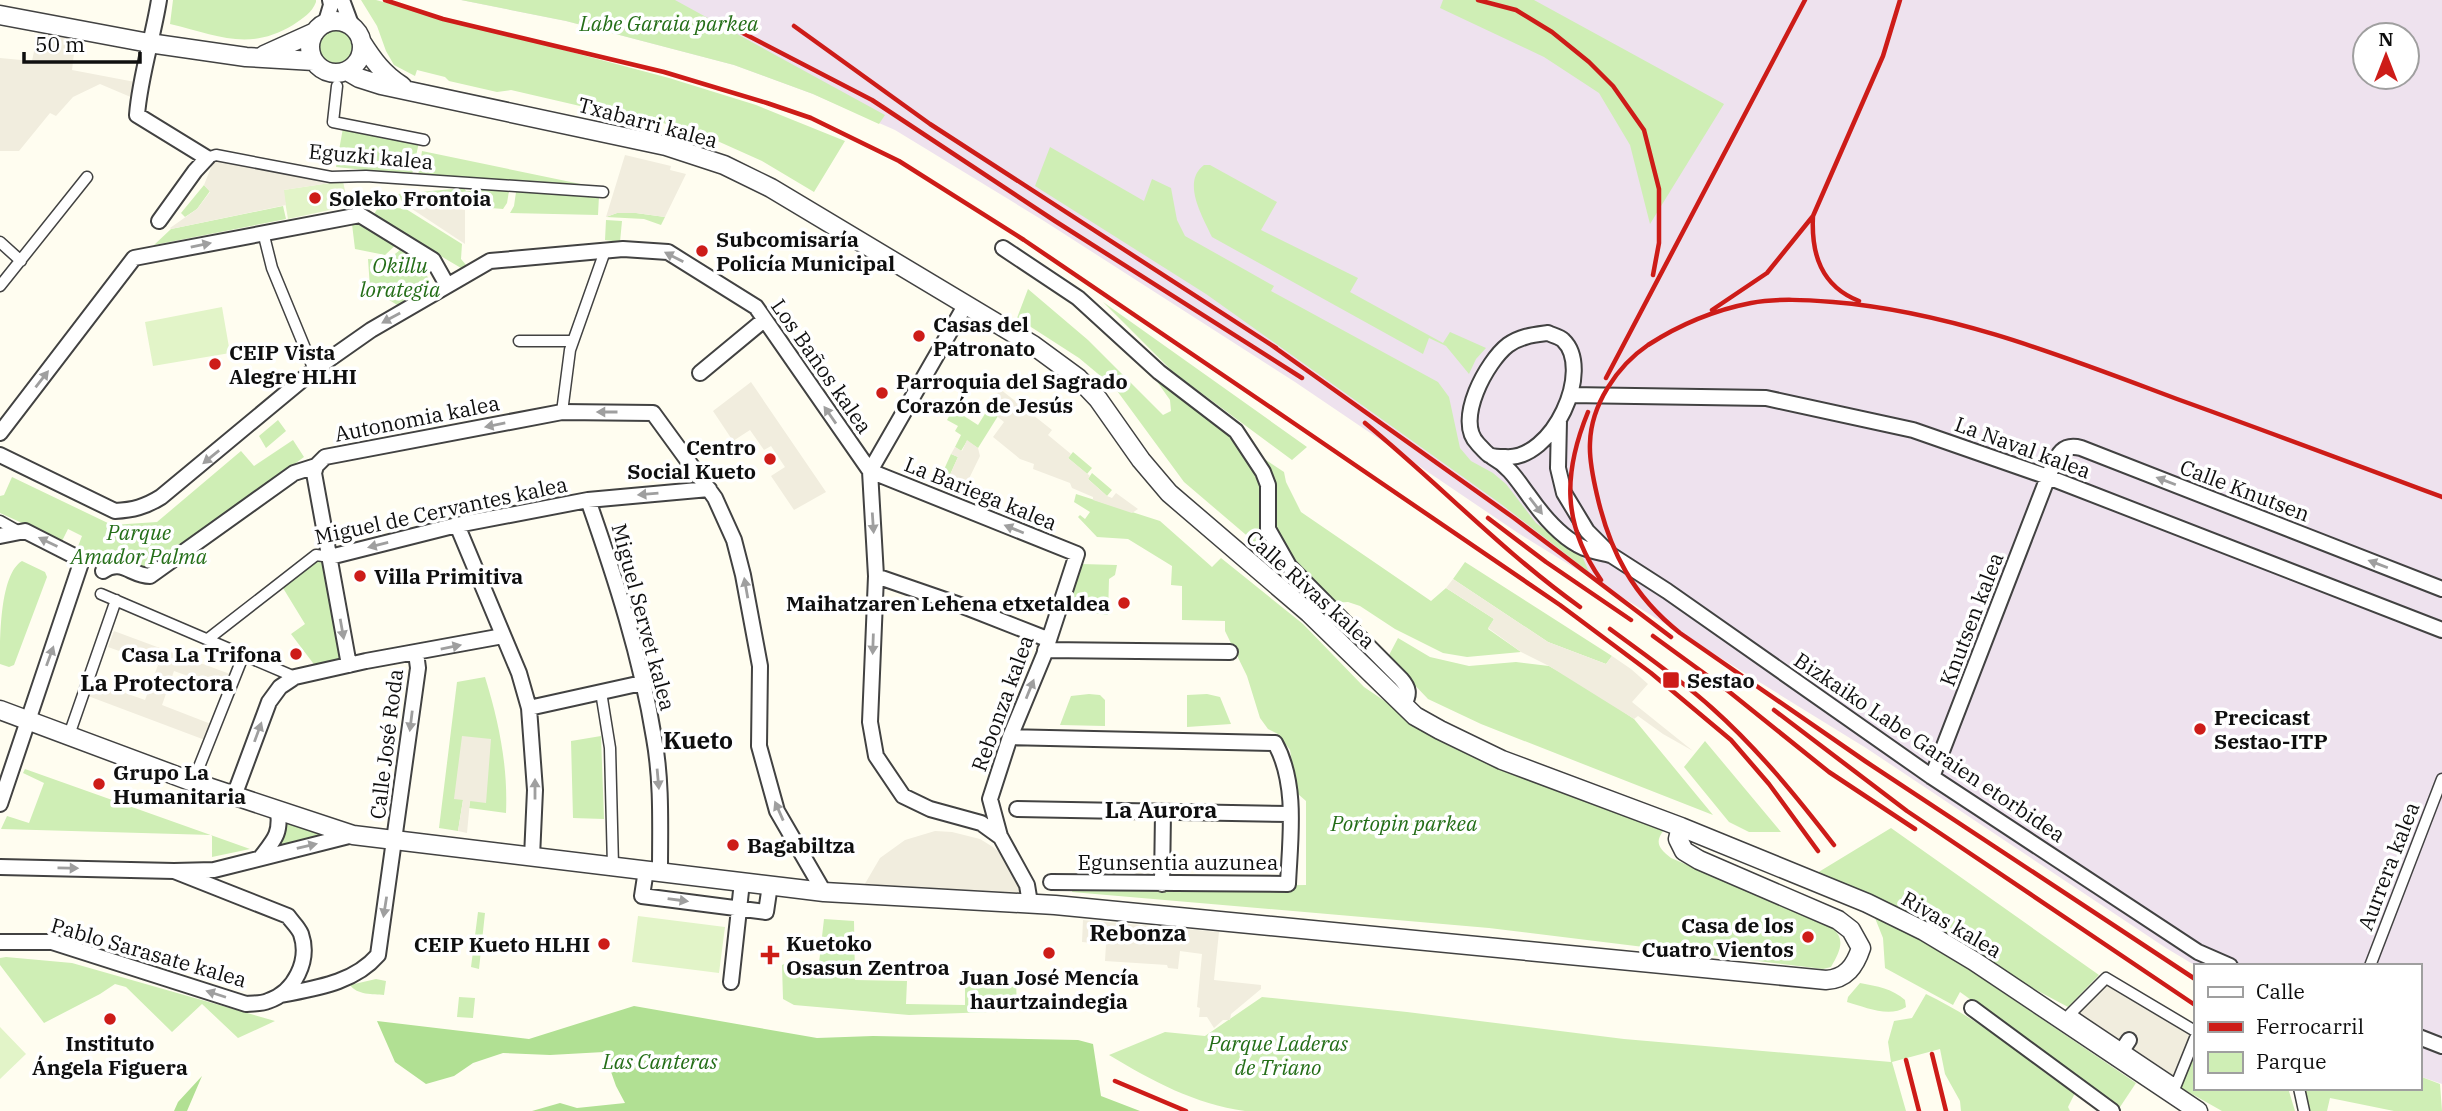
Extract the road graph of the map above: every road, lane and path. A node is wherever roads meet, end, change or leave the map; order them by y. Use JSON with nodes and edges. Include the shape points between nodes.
{"nodes":[{"id":1,"x":159,"y":0,"type":"edge"},
{"id":2,"x":330,"y":0,"type":"edge"},
{"id":3,"x":342,"y":0,"type":"edge"},
{"id":4,"x":0,"y":15,"type":"edge"},
{"id":5,"x":320,"y":28,"type":"junction"},
{"id":6,"x":356,"y":34,"type":"junction"},
{"id":7,"x":149,"y":43,"type":"junction"},
{"id":8,"x":254,"y":58,"type":"junction"},
{"id":9,"x":314,"y":61,"type":"junction"},
{"id":10,"x":342,"y":78,"type":"junction"},
{"id":11,"x":411,"y":91,"type":"junction"},
{"id":12,"x":424,"y":140,"type":"dead end"},
{"id":13,"x":207,"y":158,"type":"junction"},
{"id":14,"x":87,"y":177,"type":"dead end"},
{"id":15,"x":603,"y":192,"type":"dead end"},
{"id":16,"x":159,"y":221,"type":"dead end"},
{"id":17,"x":263,"y":232,"type":"junction"},
{"id":18,"x":0,"y":242,"type":"edge"},
{"id":19,"x":1003,"y":248,"type":"dead end"},
{"id":20,"x":605,"y":251,"type":"junction"},
{"id":21,"x":21,"y":261,"type":"junction"},
{"id":22,"x":447,"y":285,"type":"junction"},
{"id":23,"x":0,"y":286,"type":"edge"},
{"id":24,"x":966,"y":304,"type":"junction"},
{"id":25,"x":764,"y":320,"type":"junction"},
{"id":26,"x":519,"y":341,"type":"dead end"},
{"id":27,"x":573,"y":341,"type":"junction"},
{"id":28,"x":314,"y":370,"type":"junction"},
{"id":29,"x":700,"y":373,"type":"dead end"},
{"id":30,"x":1570,"y":396,"type":"junction"},
{"id":31,"x":562,"y":412,"type":"junction"},
{"id":32,"x":1559,"y":421,"type":"junction"},
{"id":33,"x":0,"y":433,"type":"edge"},
{"id":34,"x":0,"y":455,"type":"edge"},
{"id":35,"x":1491,"y":456,"type":"junction"},
{"id":36,"x":316,"y":466,"type":"junction"},
{"id":37,"x":870,"y":471,"type":"junction"},
{"id":38,"x":2048,"y":477,"type":"junction"},
{"id":39,"x":709,"y":489,"type":"junction"},
{"id":40,"x":588,"y":500,"type":"junction"},
{"id":41,"x":0,"y":521,"type":"edge"},
{"id":42,"x":457,"y":525,"type":"junction"},
{"id":43,"x":18,"y":531,"type":"junction"},
{"id":44,"x":0,"y":536,"type":"edge"},
{"id":45,"x":1077,"y":554,"type":"joint"},
{"id":46,"x":1611,"y":555,"type":"junction"},
{"id":47,"x":330,"y":557,"type":"junction"},
{"id":48,"x":103,"y":570,"type":"dead end"},
{"id":49,"x":876,"y":576,"type":"junction"},
{"id":50,"x":2442,"y":589,"type":"edge"},
{"id":51,"x":101,"y":594,"type":"dead end"},
{"id":52,"x":116,"y":600,"type":"junction"},
{"id":53,"x":2442,"y":630,"type":"edge"},
{"id":54,"x":503,"y":636,"type":"junction"},
{"id":55,"x":208,"y":639,"type":"junction"},
{"id":56,"x":1046,"y":645,"type":"junction"},
{"id":57,"x":1230,"y":652,"type":"dead end"},
{"id":58,"x":416,"y":653,"type":"junction"},
{"id":59,"x":244,"y":654,"type":"junction"},
{"id":60,"x":349,"y":666,"type":"junction"},
{"id":61,"x":295,"y":677,"type":"junction"},
{"id":62,"x":642,"y":683,"type":"junction"},
{"id":63,"x":601,"y":692,"type":"junction"},
{"id":64,"x":1404,"y":705,"type":"junction"},
{"id":65,"x":529,"y":708,"type":"junction"},
{"id":66,"x":0,"y":710,"type":"edge"},
{"id":67,"x":27,"y":720,"type":"junction"},
{"id":68,"x":69,"y":735,"type":"junction"},
{"id":69,"x":1010,"y":737,"type":"junction"},
{"id":70,"x":1932,"y":777,"type":"junction"},
{"id":71,"x":2442,"y":779,"type":"edge"},
{"id":72,"x":193,"y":782,"type":"junction"},
{"id":73,"x":234,"y":796,"type":"junction"},
{"id":74,"x":990,"y":799,"type":"junction"},
{"id":75,"x":0,"y":804,"type":"edge"},
{"id":76,"x":1017,"y":809,"type":"dead end"},
{"id":77,"x":278,"y":811,"type":"junction"},
{"id":78,"x":1163,"y":812,"type":"junction"},
{"id":79,"x":1289,"y":814,"type":"junction"},
{"id":80,"x":965,"y":818,"type":"junction"},
{"id":81,"x":1681,"y":827,"type":"junction"},
{"id":82,"x":353,"y":835,"type":"junction"},
{"id":83,"x":1000,"y":836,"type":"junction"},
{"id":84,"x":395,"y":839,"type":"junction"},
{"id":85,"x":261,"y":857,"type":"junction"},
{"id":86,"x":532,"y":857,"type":"junction"},
{"id":87,"x":613,"y":866,"type":"junction"},
{"id":88,"x":0,"y":867,"type":"edge"},
{"id":89,"x":174,"y":871,"type":"junction"},
{"id":90,"x":653,"y":871,"type":"junction"},
{"id":91,"x":742,"y":882,"type":"junction"},
{"id":92,"x":1051,"y":882,"type":"dead end"},
{"id":93,"x":1162,"y":884,"type":"junction"},
{"id":94,"x":770,"y":885,"type":"junction"},
{"id":95,"x":824,"y":892,"type":"junction"},
{"id":96,"x":1030,"y":904,"type":"junction"},
{"id":97,"x":739,"y":908,"type":"junction"},
{"id":98,"x":0,"y":942,"type":"edge"},
{"id":99,"x":2225,"y":964,"type":"edge"},
{"id":100,"x":2371,"y":964,"type":"edge"},
{"id":101,"x":730,"y":982,"type":"dead end"},
{"id":102,"x":281,"y":995,"type":"junction"},
{"id":103,"x":1972,"y":1008,"type":"dead end"},
{"id":104,"x":2194,"y":1030,"type":"edge"},
{"id":105,"x":2421,"y":1038,"type":"edge"},
{"id":106,"x":2194,"y":1040,"type":"edge"},
{"id":107,"x":2442,"y":1046,"type":"edge"},
{"id":108,"x":2123,"y":1049,"type":"junction"},
{"id":109,"x":2299,"y":1090,"type":"edge"},
{"id":110,"x":2112,"y":1111,"type":"edge"},
{"id":111,"x":2198,"y":1111,"type":"edge"},
{"id":112,"x":2304,"y":1111,"type":"edge"}],
"edges":[{"from":1,"to":7,"type":"street"},
{"from":2,"to":5,"type":"street"},
{"from":3,"to":6,"type":"street"},
{"from":4,"to":7,"type":"street"},
{"from":5,"to":6,"type":"street","via":[[335,22]]},
{"from":5,"to":8,"type":"street"},
{"from":5,"to":9,"type":"street","via":[[310,47]]},
{"from":6,"to":10,"type":"street","via":[[359,58]]},
{"from":6,"to":11,"type":"street","via":[[374,62]]},
{"from":7,"to":8,"type":"street"},
{"from":7,"to":13,"type":"street","name":"Eguzki kalea","via":[[137,115]]},
{"from":8,"to":9,"type":"street"},
{"from":9,"to":10,"type":"street"},
{"from":10,"to":11,"type":"street","name":"Txabarri kalea"},
{"from":10,"to":12,"type":"street","via":[[333,122]]},
{"from":11,"to":24,"type":"street","name":"Txabarri kalea","via":[[647,141],[724,165]]},
{"from":13,"to":15,"type":"street","name":"Eguzki kalea","via":[[216,155],[331,177]]},
{"from":13,"to":16,"type":"street"},
{"from":14,"to":21,"type":"street"},
{"from":17,"to":22,"type":"street","via":[[360,215],[433,260]]},
{"from":17,"to":28,"type":"street","via":[[272,268]]},
{"from":33,"to":17,"type":"street","one_way":true,"via":[[134,258]]},
{"from":18,"to":21,"type":"street"},
{"from":19,"to":64,"type":"street","via":[[1078,298],[1159,372],[1236,432],[1263,471],[1268,485],[1268,529],[1289,566],[1401,679],[1408,688]]},
{"from":20,"to":22,"type":"street","name":"Los Baños kalea","via":[[490,261]]},
{"from":25,"to":20,"type":"street","name":"Los Baños kalea","one_way":true,"via":[[756,307],[668,252]]},
{"from":20,"to":27,"type":"street"},
{"from":21,"to":23,"type":"street"},
{"from":22,"to":28,"type":"street","name":"Los Baños kalea","one_way":true,"via":[[370,330]]},
{"from":24,"to":37,"type":"street"},
{"from":24,"to":64,"type":"street","name":"Calle Rivas kalea","via":[[1078,378],[1169,493],[1309,613]]},
{"from":25,"to":29,"type":"street"},
{"from":37,"to":25,"type":"street","name":"Los Baños kalea","one_way":true},
{"from":26,"to":27,"type":"street"},
{"from":27,"to":31,"type":"street"},
{"from":28,"to":34,"type":"street","name":"Los Baños kalea","one_way":true,"via":[[162,497],[134,510],[115,511]]},
{"from":30,"to":32,"type":"street"},
{"from":30,"to":35,"type":"street","via":[[1573,369],[1563,340],[1548,334],[1526,335],[1507,346],[1475,393],[1469,418],[1474,440]]},
{"from":30,"to":38,"type":"street","name":"La Naval kalea","via":[[1766,398],[1913,430]]},
{"from":31,"to":36,"type":"street","name":"Autonomia kalea","one_way":true,"via":[[325,457]]},
{"from":39,"to":31,"type":"street","name":"Autonomia kalea","one_way":true,"via":[[653,413]]},
{"from":32,"to":35,"type":"street","via":[[1545,441],[1526,455]]},
{"from":32,"to":46,"type":"street","via":[[1558,468],[1564,493],[1587,531]]},
{"from":35,"to":46,"type":"street","one_way":true,"via":[[1514,473],[1554,526],[1583,548]]},
{"from":36,"to":47,"type":"street"},
{"from":36,"to":48,"type":"street","name":"Autonomia kalea","via":[[294,473],[150,576],[117,565]]},
{"from":45,"to":37,"type":"street","name":"La Bariega kalea","one_way":true},
{"from":37,"to":49,"type":"street","one_way":true},
{"from":50,"to":38,"type":"street","name":"Calle Knutsen","one_way":true,"via":[[2081,448],[2059,452]]},
{"from":38,"to":53,"type":"street","name":"La Naval kalea"},
{"from":38,"to":70,"type":"street","name":"Knutsen kalea"},
{"from":39,"to":40,"type":"street","name":"Miguel de Cervantes kalea","one_way":true},
{"from":95,"to":39,"type":"street","one_way":true,"via":[[778,811],[759,746],[760,666],[743,575],[734,540]]},
{"from":40,"to":42,"type":"street","name":"Miguel de Cervantes kalea"},
{"from":40,"to":62,"type":"street","name":"Miguel Servet kalea","via":[[613,571]]},
{"from":41,"to":43,"type":"street"},
{"from":42,"to":47,"type":"street","name":"Miguel de Cervantes kalea","one_way":true},
{"from":42,"to":54,"type":"street"},
{"from":43,"to":44,"type":"street"},
{"from":67,"to":43,"type":"street","one_way":true,"via":[[82,560]]},
{"from":45,"to":56,"type":"street","name":"Rebonza kalea"},
{"from":46,"to":70,"type":"street","name":"Bizkaiko Labe Garaien etorbidea"},
{"from":47,"to":55,"type":"street","name":"Miguel de Cervantes kalea","via":[[316,555]]},
{"from":47,"to":60,"type":"street","one_way":true},
{"from":49,"to":56,"type":"street","via":[[963,606]]},
{"from":49,"to":80,"type":"street","one_way":true,"via":[[870,722],[876,756],[903,796]]},
{"from":51,"to":52,"type":"street"},
{"from":52,"to":55,"type":"street"},
{"from":52,"to":68,"type":"street"},
{"from":58,"to":54,"type":"street","one_way":true},
{"from":54,"to":65,"type":"street"},
{"from":55,"to":59,"type":"street"},
{"from":56,"to":57,"type":"street"},
{"from":69,"to":56,"type":"street","name":"Rebonza kalea","one_way":true},
{"from":58,"to":60,"type":"street"},
{"from":58,"to":84,"type":"street","name":"Calle José Roda","one_way":true,"via":[[418,668]]},
{"from":59,"to":61,"type":"street"},
{"from":59,"to":72,"type":"street"},
{"from":60,"to":61,"type":"street"},
{"from":73,"to":61,"type":"street","one_way":true,"via":[[269,702]]},
{"from":62,"to":63,"type":"street"},
{"from":62,"to":90,"type":"street","name":"Miguel Servet kalea","one_way":true,"via":[[654,738],[661,807]]},
{"from":63,"to":65,"type":"street"},
{"from":63,"to":87,"type":"street","via":[[610,748]]},
{"from":64,"to":81,"type":"street","name":"Calle Rivas kalea","via":[[1415,716],[1502,760]]},
{"from":86,"to":65,"type":"street","one_way":true,"via":[[536,790]]},
{"from":66,"to":67,"type":"street"},
{"from":67,"to":68,"type":"street"},
{"from":67,"to":75,"type":"street"},
{"from":68,"to":72,"type":"street"},
{"from":69,"to":74,"type":"street","name":"Rebonza kalea"},
{"from":69,"to":79,"type":"street","name":"Egunsentia auzunea","via":[[1275,743],[1289,778]]},
{"from":70,"to":99,"type":"street","name":"Bizkaiko Labe Garaien etorbidea","via":[[2198,953]]},
{"from":71,"to":100,"type":"street","name":"Aurrera kalea"},
{"from":72,"to":73,"type":"street"},
{"from":73,"to":77,"type":"street"},
{"from":74,"to":80,"type":"street"},
{"from":74,"to":83,"type":"street","name":"Rebonza kalea"},
{"from":76,"to":78,"type":"street"},
{"from":77,"to":82,"type":"street"},
{"from":77,"to":85,"type":"street","via":[[278,834]]},
{"from":78,"to":79,"type":"street"},
{"from":78,"to":93,"type":"street"},
{"from":79,"to":93,"type":"street","name":"Egunsentia auzunea","via":[[1288,884]]},
{"from":80,"to":83,"type":"street"},
{"from":81,"to":96,"type":"street","via":[[1678,839],[1684,851],[1838,920],[1851,930],[1859,955],[1837,979],[1826,980]]},
{"from":81,"to":108,"type":"street","name":"Rivas kalea","via":[[1924,931]]},
{"from":82,"to":84,"type":"street"},
{"from":85,"to":82,"type":"street","one_way":true},
{"from":83,"to":96,"type":"street","name":"Rebonza kalea","via":[[1027,885]]},
{"from":84,"to":86,"type":"street"},
{"from":84,"to":102,"type":"street","name":"Calle José Roda","one_way":true,"via":[[378,955],[344,980]]},
{"from":85,"to":89,"type":"street","via":[[214,870]]},
{"from":86,"to":87,"type":"street"},
{"from":87,"to":90,"type":"street"},
{"from":88,"to":89,"type":"street","one_way":true},
{"from":89,"to":102,"type":"street","via":[[288,916],[300,930],[303,962]]},
{"from":90,"to":91,"type":"street"},
{"from":90,"to":97,"type":"street","name":"Miguel Servet kalea","one_way":true,"via":[[642,896]]},
{"from":91,"to":94,"type":"street"},
{"from":91,"to":97,"type":"street"},
{"from":92,"to":93,"type":"street","name":"Egunsentia auzunea"},
{"from":94,"to":95,"type":"street"},
{"from":94,"to":97,"type":"street","via":[[766,912]]},
{"from":95,"to":96,"type":"street"},
{"from":97,"to":101,"type":"street"},
{"from":102,"to":98,"type":"street","name":"Pablo Sarasate kalea","one_way":true,"via":[[246,1003],[52,942]]},
{"from":103,"to":110,"type":"street"},
{"from":104,"to":108,"type":"street","via":[[2106,978],[2070,1014]]},
{"from":105,"to":107,"type":"street"},
{"from":106,"to":108,"type":"street","via":[[2176,1085]]},
{"from":108,"to":111,"type":"street","name":"Rivas kalea","via":[[2179,1100]]},
{"from":109,"to":112,"type":"street"}]}
